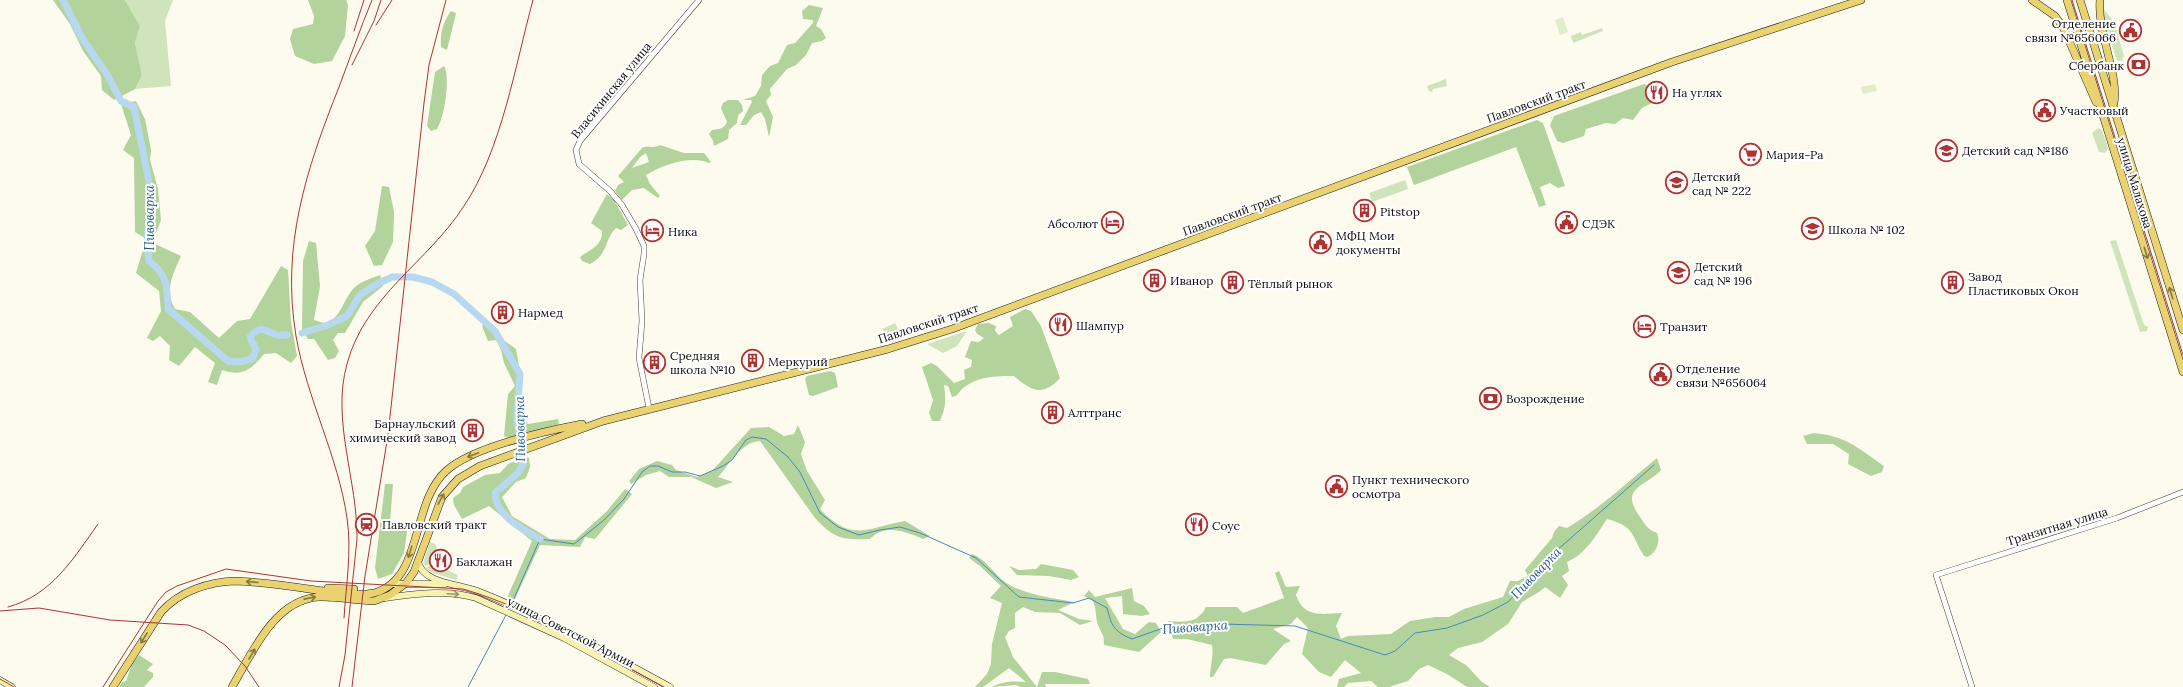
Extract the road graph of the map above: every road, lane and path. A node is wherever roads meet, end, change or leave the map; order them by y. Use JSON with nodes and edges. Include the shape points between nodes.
{"nodes":[{"id":1,"x":699,"y":0,"type":"edge"},
{"id":2,"x":1862,"y":0,"type":"edge"},
{"id":3,"x":2032,"y":0,"type":"edge"},
{"id":4,"x":2067,"y":0,"type":"edge"},
{"id":5,"x":2080,"y":0,"type":"edge"},
{"id":6,"x":2100,"y":0,"type":"edge"},
{"id":7,"x":2113,"y":105,"type":"junction"},
{"id":8,"x":2101,"y":109,"type":"junction"},
{"id":9,"x":2183,"y":330,"type":"edge"},
{"id":10,"x":2183,"y":372,"type":"edge"},
{"id":11,"x":649,"y":408,"type":"junction"},
{"id":12,"x":603,"y":421,"type":"junction"},
{"id":13,"x":535,"y":436,"type":"junction"},
{"id":14,"x":506,"y":444,"type":"junction"},
{"id":15,"x":538,"y":444,"type":"junction"},
{"id":16,"x":506,"y":456,"type":"junction"},
{"id":17,"x":2183,"y":492,"type":"edge"},
{"id":18,"x":418,"y":562,"type":"junction"},
{"id":19,"x":399,"y":584,"type":"junction"},
{"id":20,"x":455,"y":585,"type":"junction"},
{"id":21,"x":291,"y":588,"type":"junction"},
{"id":22,"x":414,"y":593,"type":"junction"},
{"id":23,"x":382,"y":599,"type":"junction"},
{"id":24,"x":294,"y":603,"type":"junction"},
{"id":25,"x":0,"y":680,"type":"edge"},
{"id":26,"x":12,"y":687,"type":"edge"},
{"id":27,"x":113,"y":687,"type":"edge"},
{"id":28,"x":232,"y":687,"type":"edge"},
{"id":29,"x":654,"y":687,"type":"edge"},
{"id":30,"x":670,"y":687,"type":"edge"},
{"id":31,"x":1972,"y":687,"type":"edge"}],
"edges":[{"from":1,"to":11,"type":"street","name":"Власихинская улица","via":[[580,141],[576,150],[579,164],[622,205],[641,238],[644,254],[640,280],[642,321],[639,358]]},
{"from":2,"to":11,"type":"main road","name":"Павловский тракт","via":[[1672,62],[952,329],[878,351]]},
{"from":3,"to":8,"type":"main road","via":[[2051,12],[2063,27],[2090,92]]},
{"from":4,"to":8,"type":"main road","name":"улица Малахова"},
{"from":5,"to":7,"type":"main road","name":"улица Малахова"},
{"from":6,"to":7,"type":"main road","via":[[2101,23],[2114,85]]},
{"from":9,"to":7,"type":"main road","name":"улица Малахова","one_way":true},
{"from":8,"to":10,"type":"main road","name":"улица Малахова","one_way":true},
{"from":11,"to":12,"type":"main road","name":"Павловский тракт"},
{"from":12,"to":13,"type":"main road","name":"Павловский тракт"},
{"from":12,"to":15,"type":"main road","name":"Павловский тракт"},
{"from":13,"to":14,"type":"main road","name":"Павловский тракт"},
{"from":13,"to":15,"type":"main road","via":[[540,438]]},
{"from":14,"to":16,"type":"main road","via":[[501,452]]},
{"from":14,"to":19,"type":"main road","name":"Павловский тракт","one_way":true,"via":[[465,458],[441,476],[427,498]]},
{"from":15,"to":16,"type":"main road","name":"Павловский тракт"},
{"from":18,"to":16,"type":"main road","name":"Павловский тракт","one_way":true,"via":[[435,511],[447,489],[465,474]]},
{"from":17,"to":31,"type":"street","name":"Транзитная улица","via":[[2117,518],[1936,575]]},
{"from":18,"to":19,"type":"main road","name":"Павловский тракт"},
{"from":18,"to":20,"type":"main road","name":"улица Советской Армии","via":[[419,568],[427,576]]},
{"from":19,"to":20,"type":"main road"},
{"from":19,"to":21,"type":"main road","via":[[384,589]]},
{"from":19,"to":22,"type":"main road"},
{"from":19,"to":23,"type":"main road"},
{"from":20,"to":30,"type":"main road","name":"улица Советской Армии","via":[[478,591],[568,632]]},
{"from":21,"to":24,"type":"main road","via":[[295,597]]},
{"from":21,"to":27,"type":"main road","one_way":true,"via":[[249,582],[223,582],[186,593],[161,612]]},
{"from":22,"to":23,"type":"main road","name":"улица Советской Армии"},
{"from":22,"to":29,"type":"main road","name":"улица Советской Армии","one_way":true,"via":[[470,596],[564,638]]},
{"from":24,"to":23,"type":"main road","one_way":true,"via":[[318,597],[366,601]]},
{"from":28,"to":24,"type":"main road","one_way":true,"via":[[268,628]]},
{"from":25,"to":26,"type":"main road"}]}
